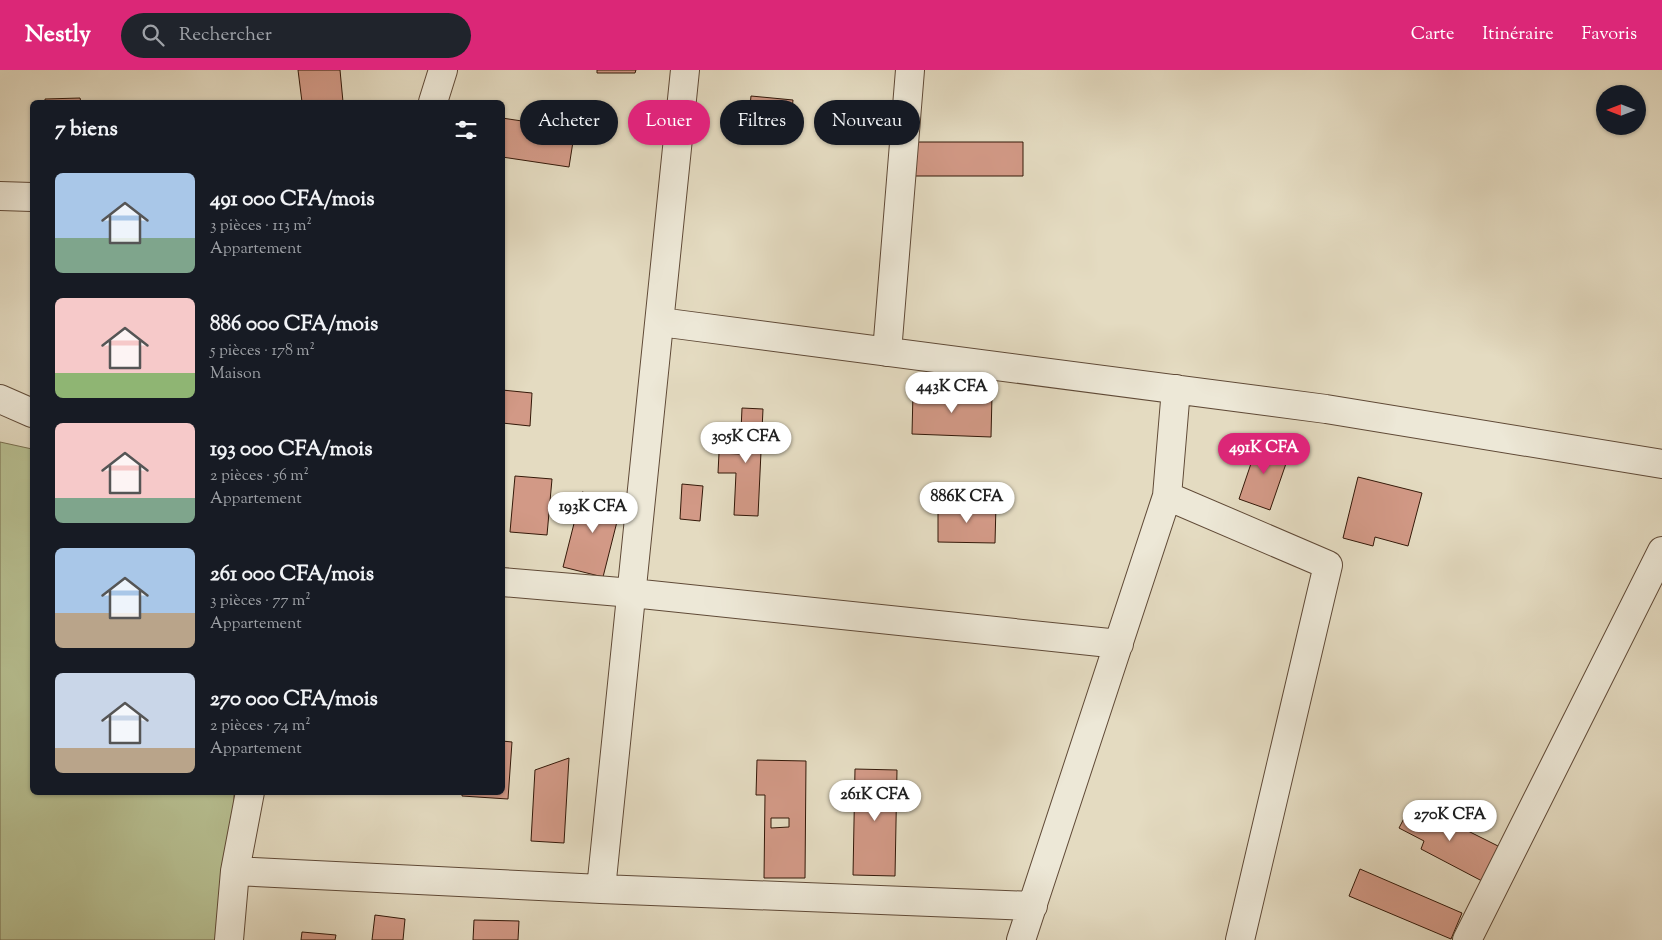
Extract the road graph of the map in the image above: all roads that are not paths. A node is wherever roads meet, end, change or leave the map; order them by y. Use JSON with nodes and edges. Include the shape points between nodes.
{"nodes":[{"id":1,"x":443,"y":70,"type":"edge"},
{"id":2,"x":685,"y":70,"type":"edge"},
{"id":3,"x":910,"y":70,"type":"edge"},
{"id":4,"x":434,"y":100,"type":"edge"},
{"id":5,"x":0,"y":196,"type":"edge"},
{"id":6,"x":30,"y":197,"type":"edge"},
{"id":7,"x":660,"y":322,"type":"junction"},
{"id":8,"x":888,"y":352,"type":"junction"},
{"id":9,"x":1176,"y":389,"type":"junction"},
{"id":10,"x":0,"y":399,"type":"edge"},
{"id":11,"x":30,"y":412,"type":"edge"},
{"id":12,"x":1662,"y":464,"type":"edge"},
{"id":13,"x":1167,"y":496,"type":"junction"},
{"id":14,"x":1662,"y":551,"type":"edge"},
{"id":15,"x":505,"y":582,"type":"edge"},
{"id":16,"x":632,"y":593,"type":"junction"},
{"id":17,"x":1118,"y":644,"type":"junction"},
{"id":18,"x":249,"y":795,"type":"edge"},
{"id":19,"x":236,"y":871,"type":"junction"},
{"id":20,"x":601,"y":889,"type":"junction"},
{"id":21,"x":1033,"y":906,"type":"junction"},
{"id":22,"x":229,"y":940,"type":"edge"},
{"id":23,"x":1021,"y":940,"type":"edge"},
{"id":24,"x":1240,"y":940,"type":"edge"},
{"id":25,"x":1467,"y":940,"type":"edge"}],
"edges":[{"from":1,"to":4,"type":"street"},
{"from":2,"to":7,"type":"street"},
{"from":3,"to":8,"type":"street"},
{"from":5,"to":6,"type":"street"},
{"from":7,"to":8,"type":"street"},
{"from":7,"to":16,"type":"street"},
{"from":8,"to":9,"type":"street"},
{"from":9,"to":12,"type":"street","via":[[1326,409]]},
{"from":9,"to":13,"type":"street"},
{"from":10,"to":11,"type":"street"},
{"from":13,"to":17,"type":"street"},
{"from":13,"to":24,"type":"street","via":[[1328,565]]},
{"from":14,"to":25,"type":"street"},
{"from":15,"to":16,"type":"street"},
{"from":16,"to":17,"type":"street"},
{"from":16,"to":20,"type":"street"},
{"from":17,"to":21,"type":"street"},
{"from":18,"to":19,"type":"street"},
{"from":19,"to":20,"type":"street"},
{"from":19,"to":22,"type":"street"},
{"from":20,"to":21,"type":"street"},
{"from":21,"to":23,"type":"street"}]}
